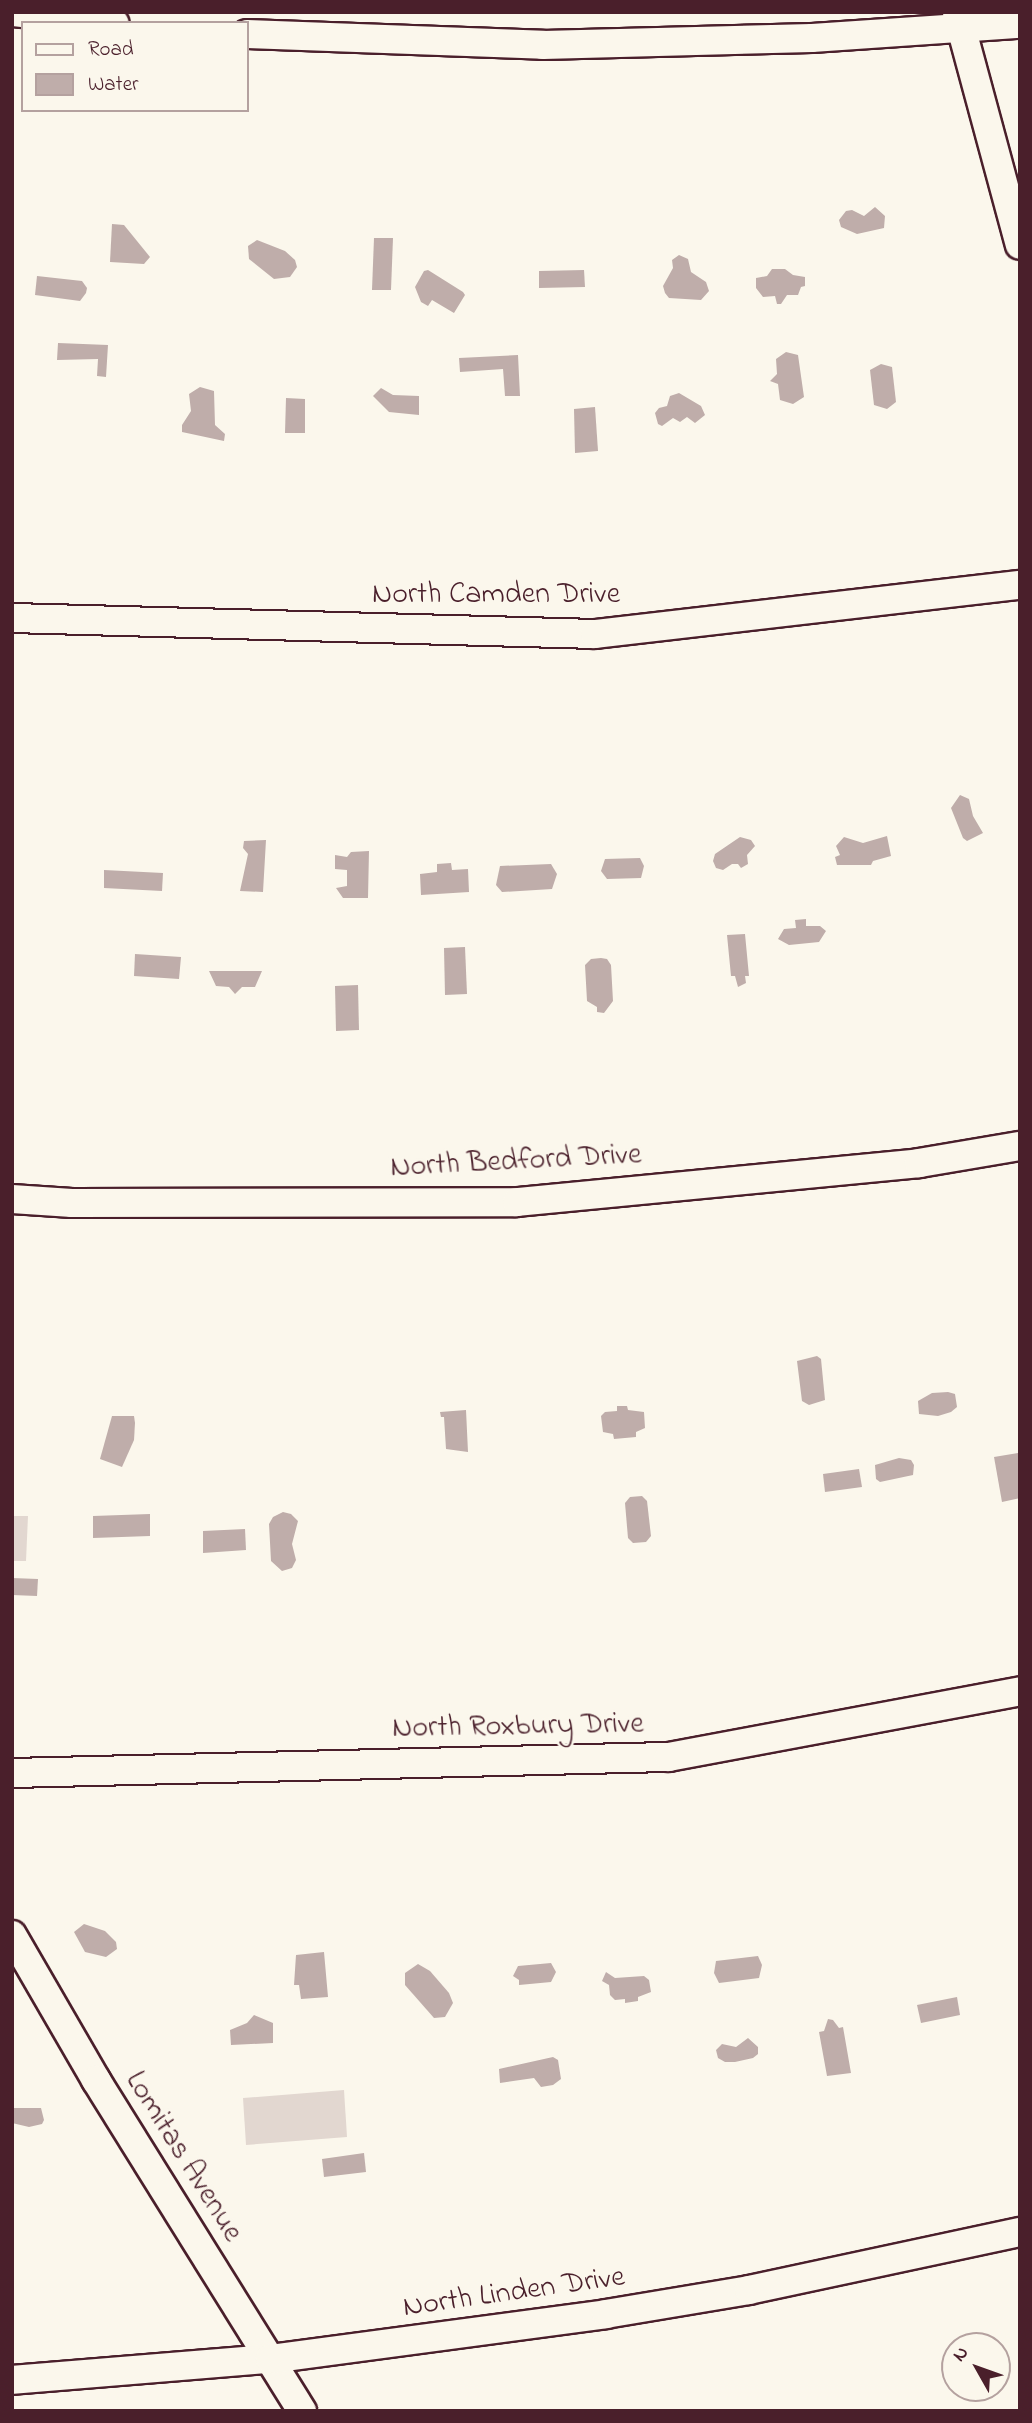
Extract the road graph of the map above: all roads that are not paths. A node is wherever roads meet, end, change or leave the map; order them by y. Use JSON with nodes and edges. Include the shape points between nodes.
{"nodes":[{"id":1,"x":12,"y":12,"type":"edge"},
{"id":2,"x":95,"y":21,"type":"edge"},
{"id":3,"x":959,"y":21,"type":"edge"},
{"id":4,"x":1020,"y":24,"type":"edge"},
{"id":5,"x":248,"y":34,"type":"edge"},
{"id":6,"x":1020,"y":245,"type":"edge"},
{"id":7,"x":1020,"y":584,"type":"edge"},
{"id":8,"x":12,"y":618,"type":"edge"},
{"id":9,"x":1020,"y":1146,"type":"edge"},
{"id":10,"x":12,"y":1199,"type":"edge"},
{"id":11,"x":1020,"y":1691,"type":"edge"},
{"id":12,"x":12,"y":1773,"type":"edge"},
{"id":13,"x":12,"y":1935,"type":"edge"},
{"id":14,"x":1020,"y":2232,"type":"edge"},
{"id":15,"x":270,"y":2359,"type":"junction"},
{"id":16,"x":12,"y":2380,"type":"edge"},
{"id":17,"x":302,"y":2411,"type":"edge"}],
"edges":[{"from":1,"to":2,"type":"street"},
{"from":3,"to":4,"type":"street"},
{"from":3,"to":5,"type":"street","via":[[707,42],[543,45]]},
{"from":3,"to":6,"type":"street"},
{"from":7,"to":8,"type":"street","name":"North Camden Drive","via":[[595,634]]},
{"from":9,"to":10,"type":"street","name":"North Bedford Drive","via":[[919,1163],[517,1202],[72,1203]]},
{"from":11,"to":12,"type":"street","name":"North Roxbury Drive","via":[[668,1756]]},
{"from":13,"to":15,"type":"street","name":"Lomitas Avenue","via":[[96,2080]]},
{"from":14,"to":15,"type":"street","name":"North Linden Drive","via":[[814,2277],[632,2310]]},
{"from":15,"to":16,"type":"street","name":"North Linden Drive"},
{"from":15,"to":17,"type":"street","name":"Lomitas Avenue"}]}
